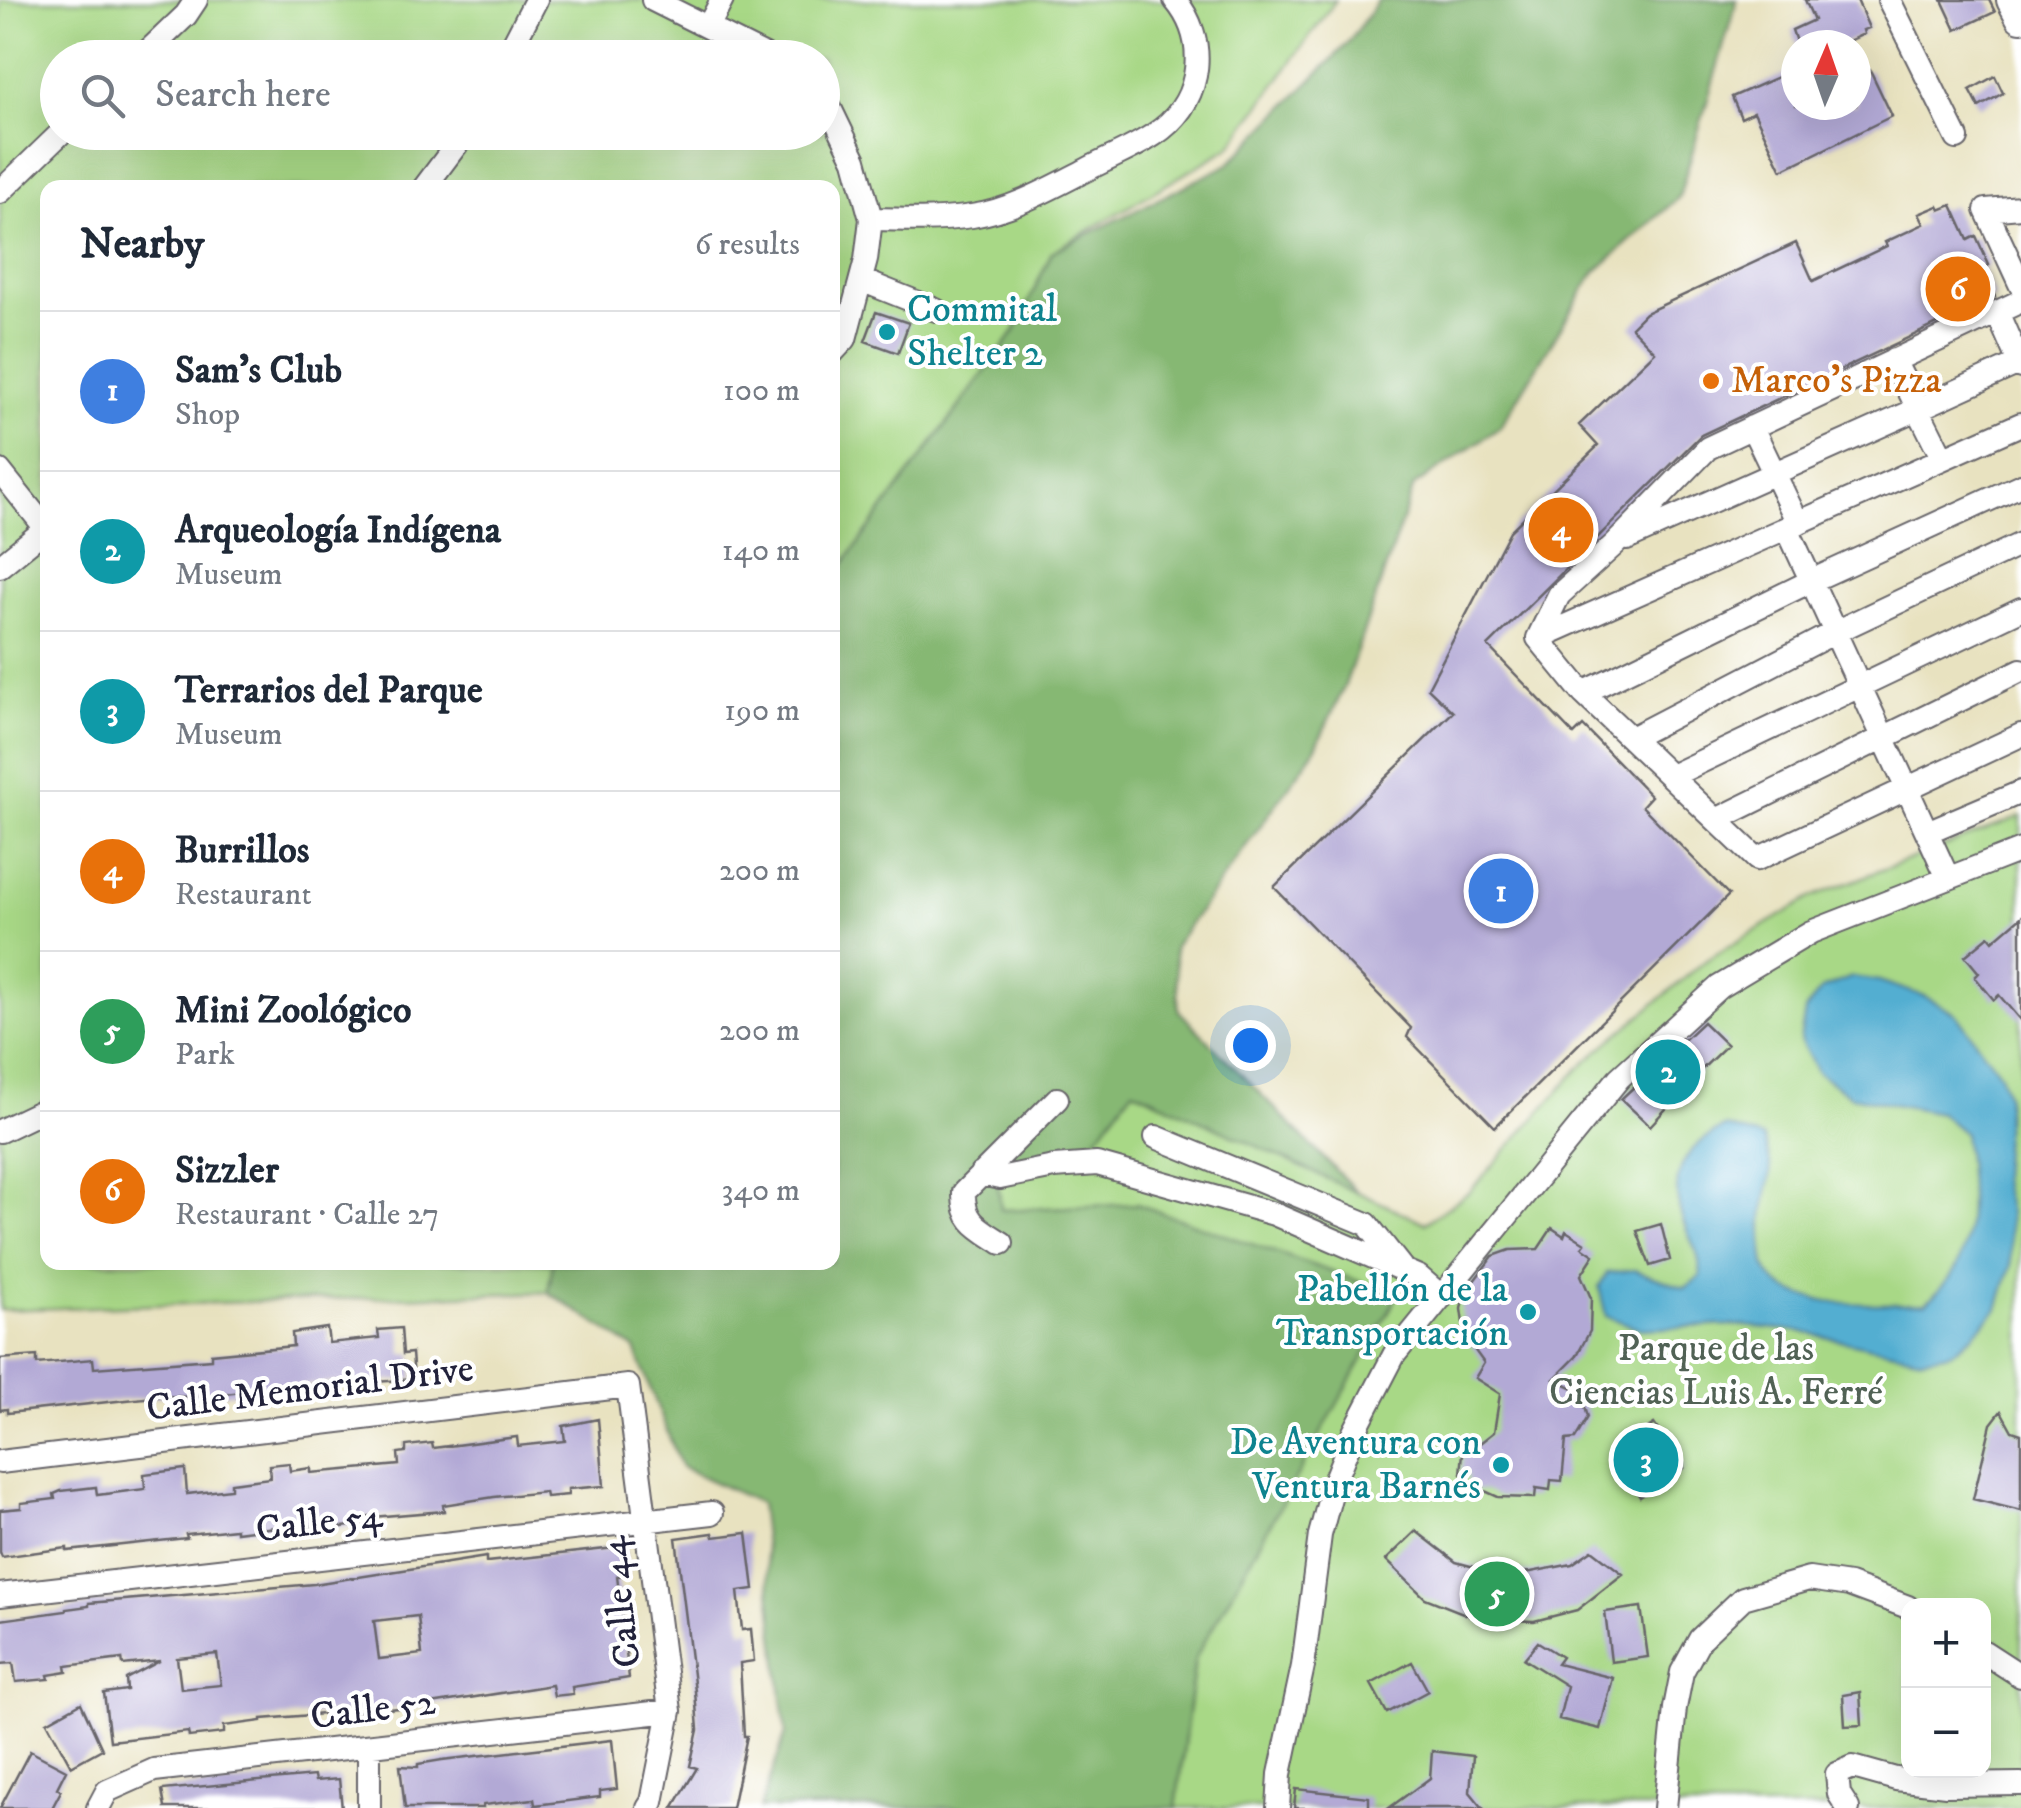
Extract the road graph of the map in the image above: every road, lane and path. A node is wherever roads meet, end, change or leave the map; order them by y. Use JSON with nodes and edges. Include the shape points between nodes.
{"nodes":[{"id":1,"x":196,"y":0,"type":"edge"},
{"id":2,"x":536,"y":0,"type":"edge"},
{"id":3,"x":652,"y":0,"type":"edge"},
{"id":4,"x":722,"y":0,"type":"edge"},
{"id":5,"x":1175,"y":0,"type":"edge"},
{"id":6,"x":1889,"y":0,"type":"edge"},
{"id":7,"x":2012,"y":0,"type":"edge"},
{"id":8,"x":2021,"y":17,"type":"edge"},
{"id":9,"x":708,"y":27,"type":"junction"},
{"id":10,"x":160,"y":40,"type":"edge"},
{"id":11,"x":515,"y":40,"type":"edge"},
{"id":12,"x":734,"y":40,"type":"edge"},
{"id":13,"x":840,"y":129,"type":"edge"},
{"id":14,"x":1957,"y":138,"type":"dead end"},
{"id":15,"x":43,"y":150,"type":"edge"},
{"id":16,"x":452,"y":150,"type":"edge"},
{"id":17,"x":430,"y":180,"type":"edge"},
{"id":18,"x":0,"y":192,"type":"edge"},
{"id":19,"x":2021,"y":208,"type":"edge"},
{"id":20,"x":872,"y":220,"type":"junction"},
{"id":21,"x":861,"y":280,"type":"junction"},
{"id":22,"x":2021,"y":286,"type":"edge"},
{"id":23,"x":2021,"y":301,"type":"edge"},
{"id":24,"x":936,"y":310,"type":"dead end"},
{"id":25,"x":1997,"y":312,"type":"junction"},
{"id":26,"x":840,"y":344,"type":"edge"},
{"id":27,"x":1894,"y":360,"type":"junction"},
{"id":28,"x":2020,"y":364,"type":"edge"},
{"id":29,"x":1918,"y":410,"type":"junction"},
{"id":30,"x":2021,"y":424,"type":"edge"},
{"id":31,"x":1752,"y":428,"type":"junction"},
{"id":32,"x":1942,"y":457,"type":"junction"},
{"id":33,"x":0,"y":471,"type":"edge"},
{"id":34,"x":1774,"y":474,"type":"junction"},
{"id":35,"x":2021,"y":486,"type":"edge"},
{"id":36,"x":40,"y":520,"type":"edge"},
{"id":37,"x":1792,"y":525,"type":"junction"},
{"id":38,"x":40,"y":535,"type":"edge"},
{"id":39,"x":1615,"y":544,"type":"junction"},
{"id":40,"x":2021,"y":544,"type":"edge"},
{"id":41,"x":0,"y":566,"type":"edge"},
{"id":42,"x":1812,"y":581,"type":"junction"},
{"id":43,"x":2021,"y":609,"type":"edge"},
{"id":44,"x":1835,"y":632,"type":"junction"},
{"id":45,"x":1538,"y":638,"type":"junction"},
{"id":46,"x":2021,"y":670,"type":"edge"},
{"id":47,"x":1859,"y":684,"type":"junction"},
{"id":48,"x":1584,"y":693,"type":"junction"},
{"id":49,"x":1883,"y":736,"type":"junction"},
{"id":50,"x":2021,"y":736,"type":"edge"},
{"id":51,"x":1631,"y":738,"type":"junction"},
{"id":52,"x":1670,"y":776,"type":"junction"},
{"id":53,"x":1907,"y":788,"type":"junction"},
{"id":54,"x":2021,"y":792,"type":"edge"},
{"id":55,"x":1716,"y":820,"type":"junction"},
{"id":56,"x":1927,"y":832,"type":"junction"},
{"id":57,"x":2021,"y":850,"type":"edge"},
{"id":58,"x":1948,"y":878,"type":"junction"},
{"id":59,"x":1058,"y":1098,"type":"dead end"},
{"id":60,"x":40,"y":1112,"type":"edge"},
{"id":61,"x":0,"y":1131,"type":"edge"},
{"id":62,"x":1156,"y":1136,"type":"dead end"},
{"id":63,"x":982,"y":1174,"type":"junction"},
{"id":64,"x":1002,"y":1243,"type":"dead end"},
{"id":65,"x":1403,"y":1270,"type":"junction"},
{"id":66,"x":1442,"y":1297,"type":"junction"},
{"id":67,"x":628,"y":1386,"type":"joint"},
{"id":68,"x":0,"y":1462,"type":"edge"},
{"id":69,"x":712,"y":1512,"type":"dead end"},
{"id":70,"x":647,"y":1520,"type":"junction"},
{"id":71,"x":0,"y":1595,"type":"edge"},
{"id":72,"x":1901,"y":1605,"type":"edge"},
{"id":73,"x":1991,"y":1657,"type":"edge"},
{"id":74,"x":2021,"y":1676,"type":"edge"},
{"id":75,"x":670,"y":1711,"type":"junction"},
{"id":76,"x":369,"y":1746,"type":"junction"},
{"id":77,"x":2021,"y":1784,"type":"edge"},
{"id":78,"x":98,"y":1808,"type":"edge"},
{"id":79,"x":369,"y":1808,"type":"edge"},
{"id":80,"x":648,"y":1808,"type":"edge"},
{"id":81,"x":1278,"y":1808,"type":"edge"},
{"id":82,"x":1665,"y":1808,"type":"edge"},
{"id":83,"x":1848,"y":1808,"type":"edge"}],
"edges":[{"from":1,"to":10,"type":"street"},
{"from":2,"to":11,"type":"street"},
{"from":3,"to":9,"type":"street"},
{"from":4,"to":9,"type":"street"},
{"from":5,"to":20,"type":"street","via":[[1197,42],[1196,78],[1162,129],[1038,195],[975,216]]},
{"from":6,"to":14,"type":"street"},
{"from":7,"to":8,"type":"main road"},
{"from":9,"to":12,"type":"street"},
{"from":13,"to":20,"type":"street"},
{"from":15,"to":18,"type":"street"},
{"from":16,"to":17,"type":"street"},
{"from":19,"to":22,"type":"street","via":[[1986,210]]},
{"from":20,"to":21,"type":"street"},
{"from":21,"to":24,"type":"street"},
{"from":21,"to":26,"type":"street"},
{"from":23,"to":25,"type":"street"},
{"from":25,"to":27,"type":"street"},
{"from":25,"to":28,"type":"street"},
{"from":27,"to":29,"type":"street"},
{"from":27,"to":31,"type":"street"},
{"from":28,"to":29,"type":"street"},
{"from":29,"to":32,"type":"street"},
{"from":29,"to":34,"type":"street"},
{"from":30,"to":32,"type":"street"},
{"from":31,"to":34,"type":"street"},
{"from":31,"to":39,"type":"street","via":[[1708,448]]},
{"from":32,"to":37,"type":"street"},
{"from":33,"to":36,"type":"street"},
{"from":34,"to":37,"type":"street"},
{"from":34,"to":39,"type":"street"},
{"from":35,"to":42,"type":"street"},
{"from":37,"to":42,"type":"street"},
{"from":37,"to":45,"type":"street"},
{"from":38,"to":41,"type":"street"},
{"from":39,"to":45,"type":"street","via":[[1559,595]]},
{"from":40,"to":44,"type":"street"},
{"from":42,"to":44,"type":"street"},
{"from":42,"to":48,"type":"street"},
{"from":43,"to":47,"type":"street"},
{"from":44,"to":47,"type":"street"},
{"from":44,"to":51,"type":"street"},
{"from":45,"to":48,"type":"street"},
{"from":46,"to":49,"type":"street"},
{"from":47,"to":49,"type":"street"},
{"from":47,"to":52,"type":"street"},
{"from":48,"to":51,"type":"street"},
{"from":49,"to":53,"type":"street"},
{"from":49,"to":55,"type":"street"},
{"from":50,"to":53,"type":"street"},
{"from":51,"to":52,"type":"street"},
{"from":52,"to":55,"type":"street"},
{"from":53,"to":55,"type":"street","via":[[1757,860]]},
{"from":53,"to":56,"type":"street"},
{"from":54,"to":56,"type":"street"},
{"from":56,"to":58,"type":"street"},
{"from":57,"to":58,"type":"street"},
{"from":58,"to":66,"type":"street","via":[[1811,932],[1719,987],[1619,1078]]},
{"from":59,"to":63,"type":"street"},
{"from":60,"to":61,"type":"street"},
{"from":62,"to":65,"type":"street","via":[[1368,1224]]},
{"from":63,"to":64,"type":"street","via":[[964,1192],[964,1207],[970,1222]]},
{"from":63,"to":65,"type":"street","via":[[1000,1178],[1097,1164],[1274,1214]]},
{"from":65,"to":66,"type":"street"},
{"from":66,"to":81,"type":"street","via":[[1394,1356],[1335,1478],[1320,1535]]},
{"from":67,"to":68,"type":"street","name":"Calle Memorial Drive"},
{"from":67,"to":70,"type":"street","name":"Calle 44"},
{"from":69,"to":70,"type":"street","name":"Calle 54"},
{"from":70,"to":71,"type":"street","name":"Calle 54"},
{"from":70,"to":75,"type":"street","name":"Calle 44"},
{"from":72,"to":82,"type":"street","via":[[1849,1585],[1809,1580],[1743,1598],[1700,1640],[1682,1672]]},
{"from":73,"to":74,"type":"street"},
{"from":75,"to":76,"type":"street","name":"Calle 52"},
{"from":75,"to":80,"type":"street","name":"Calle 44"},
{"from":76,"to":78,"type":"street","name":"Calle 52","via":[[154,1770],[107,1791]]},
{"from":76,"to":79,"type":"street"},
{"from":77,"to":83,"type":"street","via":[[1946,1785],[1853,1767],[1837,1774]]}]}
